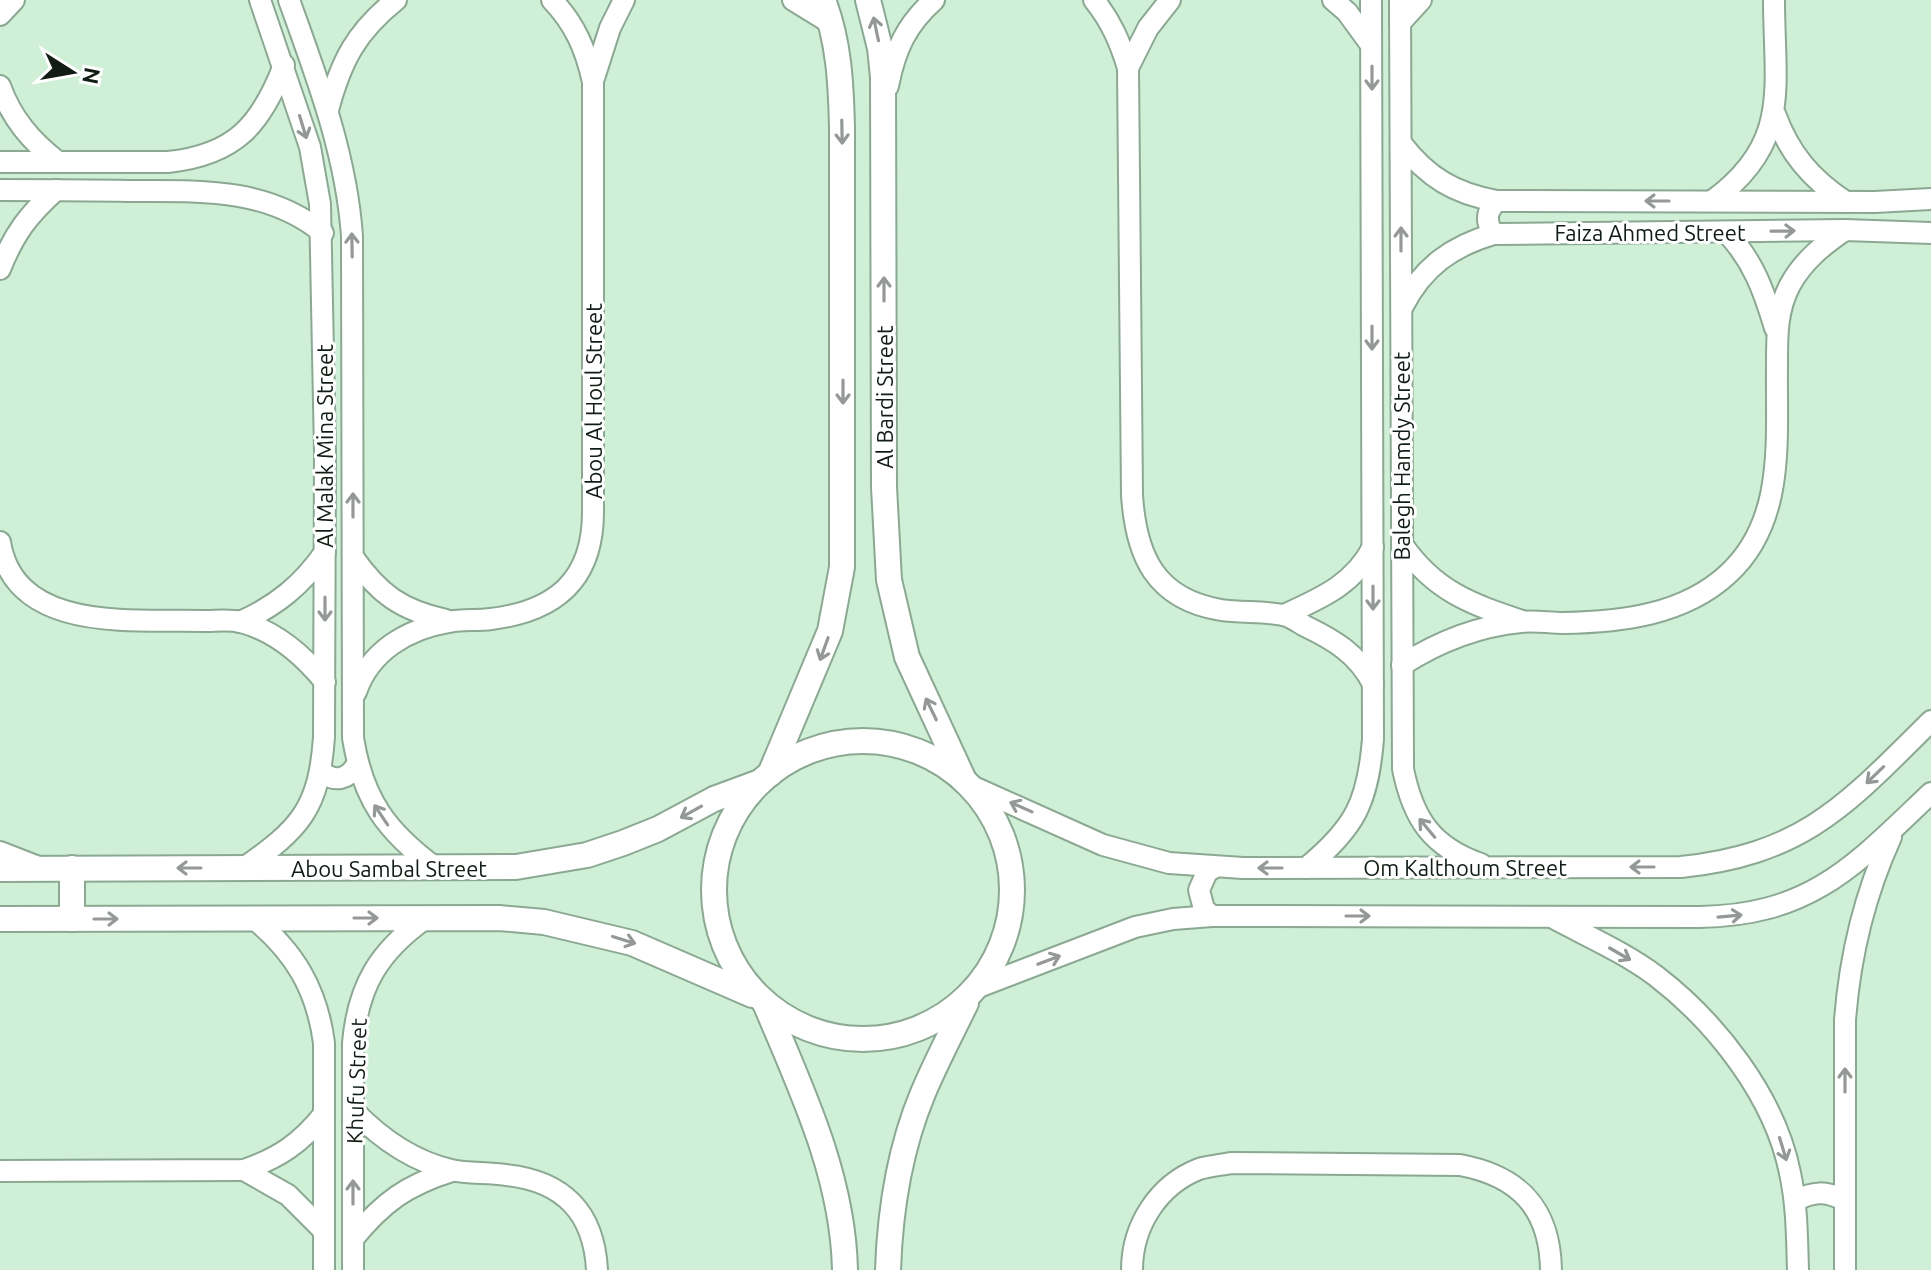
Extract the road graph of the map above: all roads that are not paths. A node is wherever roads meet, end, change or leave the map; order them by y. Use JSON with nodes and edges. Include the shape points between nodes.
{"nodes":[{"id":1,"x":14,"y":0,"type":"edge"},
{"id":2,"x":289,"y":0,"type":"edge"},
{"id":3,"x":396,"y":0,"type":"edge"},
{"id":4,"x":552,"y":0,"type":"edge"},
{"id":5,"x":624,"y":0,"type":"edge"},
{"id":6,"x":793,"y":0,"type":"edge"},
{"id":7,"x":823,"y":0,"type":"edge"},
{"id":8,"x":868,"y":0,"type":"edge"},
{"id":9,"x":934,"y":0,"type":"edge"},
{"id":10,"x":1094,"y":0,"type":"edge"},
{"id":11,"x":1170,"y":0,"type":"edge"},
{"id":12,"x":1333,"y":0,"type":"edge"},
{"id":13,"x":1371,"y":0,"type":"edge"},
{"id":14,"x":1400,"y":0,"type":"edge"},
{"id":15,"x":1421,"y":0,"type":"edge"},
{"id":16,"x":1774,"y":0,"type":"edge"},
{"id":17,"x":259,"y":1,"type":"edge"},
{"id":18,"x":0,"y":15,"type":"edge"},
{"id":19,"x":1400,"y":23,"type":"junction"},
{"id":20,"x":832,"y":24,"type":"junction"},
{"id":21,"x":1372,"y":46,"type":"junction"},
{"id":22,"x":284,"y":65,"type":"junction"},
{"id":23,"x":1128,"y":68,"type":"junction"},
{"id":24,"x":593,"y":82,"type":"junction"},
{"id":25,"x":0,"y":86,"type":"edge"},
{"id":26,"x":884,"y":106,"type":"junction"},
{"id":27,"x":328,"y":110,"type":"junction"},
{"id":28,"x":1775,"y":114,"type":"junction"},
{"id":29,"x":1401,"y":143,"type":"junction"},
{"id":30,"x":0,"y":162,"type":"edge"},
{"id":31,"x":58,"y":162,"type":"junction"},
{"id":32,"x":168,"y":162,"type":"junction"},
{"id":33,"x":0,"y":190,"type":"edge"},
{"id":34,"x":56,"y":190,"type":"junction"},
{"id":35,"x":174,"y":191,"type":"junction"},
{"id":36,"x":1931,"y":199,"type":"edge"},
{"id":37,"x":1497,"y":201,"type":"junction"},
{"id":38,"x":1712,"y":201,"type":"junction"},
{"id":39,"x":1846,"y":202,"type":"junction"},
{"id":40,"x":1875,"y":202,"type":"junction"},
{"id":41,"x":1845,"y":230,"type":"junction"},
{"id":42,"x":1875,"y":230,"type":"junction"},
{"id":43,"x":1726,"y":232,"type":"junction"},
{"id":44,"x":323,"y":233,"type":"junction"},
{"id":45,"x":1931,"y":233,"type":"edge"},
{"id":46,"x":1494,"y":234,"type":"junction"},
{"id":47,"x":843,"y":249,"type":"junction"},
{"id":48,"x":884,"y":250,"type":"junction"},
{"id":49,"x":0,"y":269,"type":"edge"},
{"id":50,"x":1401,"y":310,"type":"junction"},
{"id":51,"x":1777,"y":336,"type":"junction"},
{"id":52,"x":1401,"y":370,"type":"junction"},
{"id":53,"x":1372,"y":371,"type":"junction"},
{"id":54,"x":0,"y":542,"type":"edge"},
{"id":55,"x":1402,"y":544,"type":"junction"},
{"id":56,"x":1373,"y":547,"type":"junction"},
{"id":57,"x":325,"y":552,"type":"junction"},
{"id":58,"x":353,"y":557,"type":"junction"},
{"id":59,"x":1284,"y":615,"type":"junction"},
{"id":60,"x":450,"y":621,"type":"junction"},
{"id":61,"x":1522,"y":621,"type":"junction"},
{"id":62,"x":240,"y":622,"type":"junction"},
{"id":63,"x":1402,"y":665,"type":"junction"},
{"id":64,"x":325,"y":682,"type":"junction"},
{"id":65,"x":1373,"y":684,"type":"junction"},
{"id":66,"x":353,"y":700,"type":"junction"},
{"id":67,"x":1931,"y":721,"type":"edge"},
{"id":68,"x":1402,"y":738,"type":"junction"},
{"id":69,"x":1373,"y":739,"type":"junction"},
{"id":70,"x":357,"y":764,"type":"junction"},
{"id":71,"x":322,"y":772,"type":"junction"},
{"id":72,"x":766,"y":777,"type":"junction"},
{"id":73,"x":965,"y":782,"type":"junction"},
{"id":74,"x":1931,"y":793,"type":"edge"},
{"id":75,"x":1895,"y":828,"type":"junction"},
{"id":76,"x":0,"y":852,"type":"edge"},
{"id":77,"x":1215,"y":867,"type":"junction"},
{"id":78,"x":1493,"y":867,"type":"junction"},
{"id":79,"x":72,"y":868,"type":"junction"},
{"id":80,"x":436,"y":868,"type":"junction"},
{"id":81,"x":1306,"y":868,"type":"junction"},
{"id":82,"x":0,"y":869,"type":"edge"},
{"id":83,"x":44,"y":869,"type":"junction"},
{"id":84,"x":242,"y":869,"type":"junction"},
{"id":85,"x":1212,"y":916,"type":"junction"},
{"id":86,"x":253,"y":918,"type":"junction"},
{"id":87,"x":426,"y":918,"type":"junction"},
{"id":88,"x":1552,"y":918,"type":"junction"},
{"id":89,"x":0,"y":919,"type":"edge"},
{"id":90,"x":72,"y":919,"type":"junction"},
{"id":91,"x":973,"y":991,"type":"junction"},
{"id":92,"x":762,"y":1001,"type":"junction"},
{"id":93,"x":324,"y":1043,"type":"junction"},
{"id":94,"x":353,"y":1043,"type":"junction"},
{"id":95,"x":353,"y":1110,"type":"junction"},
{"id":96,"x":324,"y":1114,"type":"junction"},
{"id":97,"x":244,"y":1170,"type":"junction"},
{"id":98,"x":0,"y":1171,"type":"edge"},
{"id":99,"x":452,"y":1171,"type":"junction"},
{"id":100,"x":1844,"y":1200,"type":"junction"},
{"id":101,"x":1795,"y":1201,"type":"junction"},
{"id":102,"x":324,"y":1231,"type":"junction"},
{"id":103,"x":353,"y":1239,"type":"junction"},
{"id":104,"x":324,"y":1270,"type":"edge"},
{"id":105,"x":353,"y":1270,"type":"edge"},
{"id":106,"x":597,"y":1270,"type":"edge"},
{"id":107,"x":845,"y":1270,"type":"edge"},
{"id":108,"x":888,"y":1270,"type":"edge"},
{"id":109,"x":1132,"y":1270,"type":"edge"},
{"id":110,"x":1551,"y":1270,"type":"edge"},
{"id":111,"x":1798,"y":1270,"type":"edge"},
{"id":112,"x":1845,"y":1270,"type":"edge"}],
"edges":[{"from":1,"to":18,"type":"street"},
{"from":2,"to":27,"type":"street","name":"Al Malak Mina Street"},
{"from":3,"to":27,"type":"street","via":[[350,48]]},
{"from":4,"to":24,"type":"street","name":"Abou Al Houl Street","via":[[577,33]]},
{"from":5,"to":24,"type":"street","name":"Abou Al Houl Street"},
{"from":6,"to":20,"type":"street"},
{"from":7,"to":20,"type":"street","name":"Al Bardi Street"},
{"from":26,"to":8,"type":"street","name":"Al Bardi Street","one_way":true,"via":[[880,48]]},
{"from":9,"to":26,"type":"street","via":[[903,35]]},
{"from":10,"to":23,"type":"street","via":[[1107,16]]},
{"from":11,"to":23,"type":"street","via":[[1148,28]]},
{"from":12,"to":21,"type":"street"},
{"from":13,"to":21,"type":"street","name":"Balegh Hamdy Street"},
{"from":14,"to":19,"type":"street","name":"Balegh Hamdy Street"},
{"from":15,"to":19,"type":"street"},
{"from":16,"to":28,"type":"street"},
{"from":17,"to":22,"type":"street","name":"Al Malak Mina Street"},
{"from":19,"to":29,"type":"street","name":"Balegh Hamdy Street"},
{"from":20,"to":47,"type":"street","name":"Al Bardi Street","one_way":true,"via":[[841,86]]},
{"from":21,"to":53,"type":"street","name":"Balegh Hamdy Street","one_way":true},
{"from":22,"to":32,"type":"street","via":[[262,114],[244,134],[196,159]]},
{"from":22,"to":44,"type":"street","name":"Al Malak Mina Street","one_way":true,"via":[[313,161]]},
{"from":23,"to":59,"type":"street","via":[[1132,495],[1139,545],[1151,569],[1193,602]]},
{"from":24,"to":60,"type":"street","name":"Abou Al Houl Street","via":[[593,521],[588,554],[578,576],[541,607]]},
{"from":25,"to":31,"type":"street","via":[[19,126]]},
{"from":26,"to":48,"type":"street","name":"Al Bardi Street"},
{"from":58,"to":27,"type":"street","name":"Al Malak Mina Street","one_way":true,"via":[[352,236],[345,172]]},
{"from":28,"to":38,"type":"street","via":[[1753,164]]},
{"from":28,"to":39,"type":"street","via":[[1795,156]]},
{"from":29,"to":37,"type":"street","name":"Faiza Ahmed Street","via":[[1432,177],[1463,193]]},
{"from":50,"to":29,"type":"street","name":"Balegh Hamdy Street","one_way":true},
{"from":30,"to":31,"type":"street"},
{"from":31,"to":32,"type":"street"},
{"from":32,"to":35,"type":"street","via":[[182,174]]},
{"from":33,"to":34,"type":"street"},
{"from":34,"to":35,"type":"street"},
{"from":34,"to":49,"type":"street","via":[[19,229]]},
{"from":35,"to":44,"type":"street","via":[[255,198],[306,219]]},
{"from":36,"to":40,"type":"street","name":"Faiza Ahmed Street"},
{"from":38,"to":37,"type":"street","name":"Faiza Ahmed Street","one_way":true},
{"from":37,"to":46,"type":"street","via":[[1487,221]]},
{"from":38,"to":39,"type":"street","name":"Faiza Ahmed Street"},
{"from":39,"to":40,"type":"street","name":"Faiza Ahmed Street"},
{"from":40,"to":42,"type":"street","via":[[1881,213]]},
{"from":41,"to":42,"type":"street","name":"Faiza Ahmed Street"},
{"from":43,"to":41,"type":"street","name":"Faiza Ahmed Street","one_way":true},
{"from":41,"to":51,"type":"street","via":[[1821,246],[1790,285]]},
{"from":42,"to":45,"type":"street","name":"Faiza Ahmed Street"},
{"from":43,"to":46,"type":"street","name":"Faiza Ahmed Street"},
{"from":43,"to":51,"type":"street","via":[[1754,267]]},
{"from":44,"to":57,"type":"street","name":"Al Malak Mina Street"},
{"from":46,"to":50,"type":"street","name":"Faiza Ahmed Street","via":[[1448,252],[1428,268]]},
{"from":47,"to":48,"type":"street"},
{"from":47,"to":72,"type":"street","name":"Al Bardi Street","one_way":true,"via":[[841,578],[819,663]]},
{"from":73,"to":48,"type":"street","name":"Al Bardi Street","one_way":true,"via":[[907,657],[889,580]]},
{"from":50,"to":52,"type":"street","name":"Balegh Hamdy Street"},
{"from":51,"to":61,"type":"street","via":[[1773,489],[1760,530],[1729,574],[1671,609],[1597,622]]},
{"from":52,"to":53,"type":"street"},
{"from":52,"to":55,"type":"street","name":"Balegh Hamdy Street"},
{"from":53,"to":56,"type":"street","name":"Balegh Hamdy Street"},
{"from":54,"to":62,"type":"street","via":[[14,576],[32,596],[55,609],[93,617]]},
{"from":55,"to":61,"type":"street","via":[[1446,590]]},
{"from":55,"to":63,"type":"street","name":"Balegh Hamdy Street"},
{"from":56,"to":59,"type":"street","via":[[1343,586]]},
{"from":56,"to":65,"type":"street","name":"Balegh Hamdy Street","one_way":true},
{"from":57,"to":62,"type":"street","via":[[288,594]]},
{"from":57,"to":64,"type":"street","name":"Al Malak Mina Street","one_way":true},
{"from":58,"to":60,"type":"street","name":"Abou Al Houl Street","via":[[393,601]]},
{"from":58,"to":66,"type":"street","name":"Al Malak Mina Street"},
{"from":59,"to":65,"type":"street","via":[[1341,645]]},
{"from":60,"to":66,"type":"street","name":"Abou Al Houl Street","via":[[399,639],[377,655]]},
{"from":61,"to":63,"type":"street","via":[[1461,635]]},
{"from":62,"to":64,"type":"street","via":[[279,639]]},
{"from":63,"to":68,"type":"street","name":"Balegh Hamdy Street"},
{"from":64,"to":71,"type":"street","name":"Al Malak Mina Street"},
{"from":65,"to":69,"type":"street","name":"Balegh Hamdy Street"},
{"from":66,"to":70,"type":"street","name":"Al Malak Mina Street"},
{"from":67,"to":78,"type":"street","name":"Om Kalthoum Street","one_way":true,"via":[[1818,825],[1750,855],[1681,867]]},
{"from":68,"to":69,"type":"street","via":[[1390,745]]},
{"from":78,"to":68,"type":"street","name":"Balegh Hamdy Street","one_way":true,"via":[[1440,843],[1421,822],[1409,797]]},
{"from":69,"to":81,"type":"street","name":"Balegh Hamdy Street","via":[[1371,771],[1360,807],[1330,849]]},
{"from":70,"to":71,"type":"street","via":[[339,779]]},
{"from":80,"to":70,"type":"street","name":"Al Malak Mina Street","one_way":true,"via":[[385,822]]},
{"from":71,"to":84,"type":"street","name":"Al Malak Mina Street","via":[[303,818]]},
{"from":72,"to":73,"type":"street","via":[[799,755],[833,744],[868,741],[914,751]]},
{"from":72,"to":80,"type":"street","name":"Abou Sambal Street","one_way":true,"via":[[658,829],[587,855],[516,867]]},
{"from":72,"to":92,"type":"street","via":[[740,807],[715,872],[722,940]]},
{"from":77,"to":73,"type":"street","name":"Om Kalthoum Street","one_way":true,"via":[[1169,863],[1103,845]]},
{"from":73,"to":91,"type":"street","via":[[999,830],[1012,884],[1004,939]]},
{"from":74,"to":75,"type":"street"},
{"from":88,"to":75,"type":"street","one_way":true,"via":[[1727,917],[1778,907],[1827,885]]},
{"from":100,"to":75,"type":"street","one_way":true,"via":[[1848,980],[1865,902]]},
{"from":76,"to":83,"type":"street"},
{"from":81,"to":77,"type":"street","name":"Om Kalthoum Street","one_way":true},
{"from":77,"to":85,"type":"street","via":[[1199,890],[1204,909]]},
{"from":78,"to":81,"type":"street","name":"Om Kalthoum Street"},
{"from":79,"to":83,"type":"street","name":"Abou Sambal Street"},
{"from":84,"to":79,"type":"street","name":"Abou Sambal Street","one_way":true},
{"from":79,"to":90,"type":"street"},
{"from":80,"to":84,"type":"street","name":"Abou Sambal Street"},
{"from":82,"to":83,"type":"street","name":"Abou Sambal Street"},
{"from":85,"to":88,"type":"street","one_way":true},
{"from":91,"to":85,"type":"street","one_way":true,"via":[[1135,927]]},
{"from":86,"to":87,"type":"street","one_way":true},
{"from":90,"to":86,"type":"street","one_way":true},
{"from":86,"to":93,"type":"street","name":"Khufu Street","via":[[303,973],[321,1019]]},
{"from":87,"to":92,"type":"street","one_way":true,"via":[[499,918],[588,930],[660,954]]},
{"from":87,"to":94,"type":"street","name":"Khufu Street","via":[[388,950],[373,971],[359,1006]]},
{"from":88,"to":101,"type":"street","one_way":true,"via":[[1654,975],[1714,1031],[1771,1115]]},
{"from":89,"to":90,"type":"street"},
{"from":91,"to":92,"type":"street","via":[[946,1015],[917,1030],[875,1039],[821,1034],[791,1022]]},
{"from":91,"to":108,"type":"street","via":[[922,1095],[904,1152]]},
{"from":92,"to":107,"type":"street","via":[[821,1139],[841,1220]]},
{"from":93,"to":94,"type":"street","via":[[328,1035],[341,1031]]},
{"from":93,"to":96,"type":"street","name":"Khufu Street"},
{"from":94,"to":95,"type":"street","name":"Khufu Street"},
{"from":95,"to":99,"type":"street","via":[[398,1148]]},
{"from":103,"to":95,"type":"street","name":"Khufu Street","one_way":true},
{"from":96,"to":97,"type":"street","via":[[291,1149]]},
{"from":96,"to":102,"type":"street","name":"Khufu Street"},
{"from":97,"to":98,"type":"street"},
{"from":97,"to":102,"type":"street","via":[[288,1195]]},
{"from":99,"to":103,"type":"street","via":[[396,1195]]},
{"from":99,"to":106,"type":"street","via":[[507,1175],[556,1189],[585,1219]]},
{"from":100,"to":101,"type":"street","via":[[1820,1192]]},
{"from":100,"to":112,"type":"street"},
{"from":101,"to":111,"type":"street"},
{"from":102,"to":104,"type":"street","name":"Khufu Street"},
{"from":103,"to":105,"type":"street","name":"Khufu Street"},
{"from":109,"to":110,"type":"street","via":[[1137,1233],[1151,1205],[1173,1183],[1201,1169],[1231,1163],[1460,1165],[1488,1170],[1514,1184],[1534,1205],[1546,1230]]}]}
